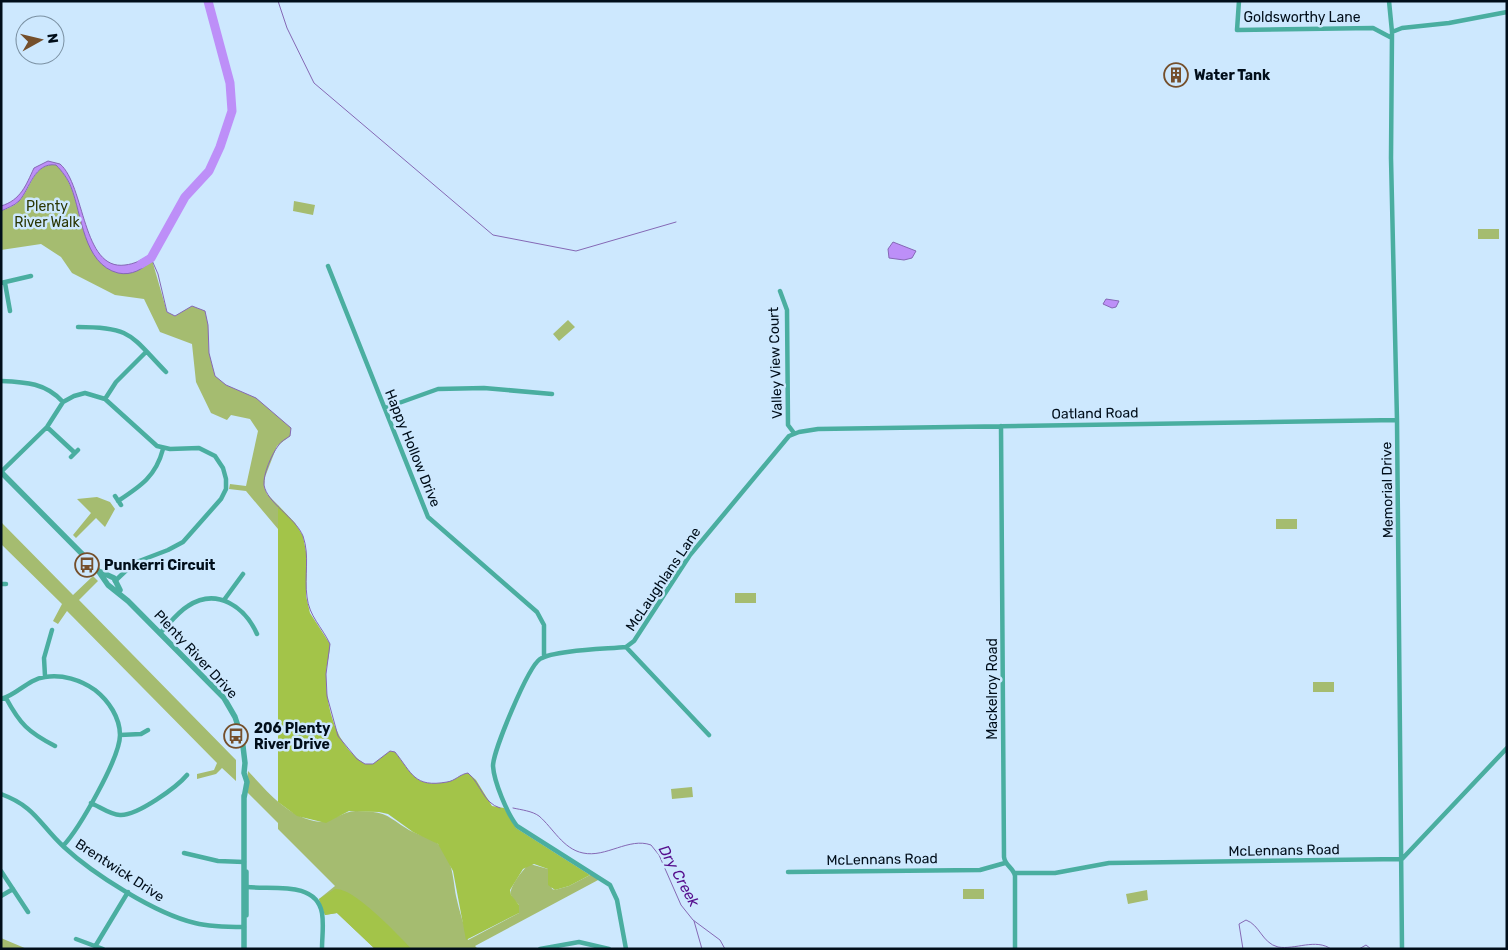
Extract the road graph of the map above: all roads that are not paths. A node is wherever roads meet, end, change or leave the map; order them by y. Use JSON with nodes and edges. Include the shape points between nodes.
{"nodes":[{"id":1,"x":1239,"y":1,"type":"edge"},
{"id":2,"x":1389,"y":1,"type":"edge"},
{"id":3,"x":1507,"y":12,"type":"edge"},
{"id":4,"x":1391,"y":34,"type":"junction"},
{"id":5,"x":328,"y":266,"type":"dead end"},
{"id":6,"x":32,"y":276,"type":"dead end"},
{"id":7,"x":3,"y":283,"type":"edge"},
{"id":8,"x":780,"y":291,"type":"dead end"},
{"id":9,"x":10,"y":310,"type":"dead end"},
{"id":10,"x":78,"y":327,"type":"dead end"},
{"id":11,"x":146,"y":352,"type":"junction"},
{"id":12,"x":166,"y":372,"type":"dead end"},
{"id":13,"x":1,"y":382,"type":"edge"},
{"id":14,"x":552,"y":394,"type":"dead end"},
{"id":15,"x":105,"y":398,"type":"junction"},
{"id":16,"x":63,"y":402,"type":"junction"},
{"id":17,"x":385,"y":408,"type":"junction"},
{"id":18,"x":1397,"y":420,"type":"junction"},
{"id":19,"x":1001,"y":426,"type":"junction"},
{"id":20,"x":47,"y":427,"type":"junction"},
{"id":21,"x":794,"y":433,"type":"junction"},
{"id":22,"x":164,"y":449,"type":"junction"},
{"id":23,"x":75,"y":453,"type":"dead end"},
{"id":24,"x":1,"y":472,"type":"edge"},
{"id":25,"x":118,"y":500,"type":"dead end"},
{"id":26,"x":243,"y":574,"type":"dead end"},
{"id":27,"x":112,"y":581,"type":"junction"},
{"id":28,"x":224,"y":600,"type":"junction"},
{"id":29,"x":52,"y":630,"type":"dead end"},
{"id":30,"x":160,"y":633,"type":"junction"},
{"id":31,"x":257,"y":634,"type":"dead end"},
{"id":32,"x":626,"y":647,"type":"junction"},
{"id":33,"x":544,"y":657,"type":"junction"},
{"id":34,"x":45,"y":676,"type":"junction"},
{"id":35,"x":3,"y":698,"type":"edge"},
{"id":36,"x":148,"y":730,"type":"dead end"},
{"id":37,"x":120,"y":735,"type":"junction"},
{"id":38,"x":710,"y":735,"type":"dead end"},
{"id":39,"x":55,"y":746,"type":"dead end"},
{"id":40,"x":1507,"y":748,"type":"edge"},
{"id":41,"x":187,"y":775,"type":"dead end"},
{"id":42,"x":1,"y":794,"type":"edge"},
{"id":43,"x":91,"y":803,"type":"junction"},
{"id":44,"x":63,"y":846,"type":"junction"},
{"id":45,"x":184,"y":853,"type":"dead end"},
{"id":46,"x":1402,"y":859,"type":"junction"},
{"id":47,"x":244,"y":862,"type":"junction"},
{"id":48,"x":1005,"y":863,"type":"junction"},
{"id":49,"x":1,"y":872,"type":"edge"},
{"id":50,"x":788,"y":872,"type":"dead end"},
{"id":51,"x":1014,"y":873,"type":"junction"},
{"id":52,"x":13,"y":889,"type":"junction"},
{"id":53,"x":246,"y":890,"type":"junction"},
{"id":54,"x":128,"y":892,"type":"junction"},
{"id":55,"x":1,"y":896,"type":"edge"},
{"id":56,"x":28,"y":912,"type":"dead end"},
{"id":57,"x":244,"y":927,"type":"junction"},
{"id":58,"x":76,"y":939,"type":"dead end"},
{"id":59,"x":96,"y":945,"type":"junction"},
{"id":60,"x":540,"y":947,"type":"edge"},
{"id":61,"x":103,"y":949,"type":"edge"},
{"id":62,"x":244,"y":949,"type":"edge"},
{"id":63,"x":322,"y":949,"type":"edge"},
{"id":64,"x":609,"y":949,"type":"edge"},
{"id":65,"x":626,"y":949,"type":"edge"},
{"id":66,"x":1015,"y":949,"type":"edge"},
{"id":67,"x":1402,"y":949,"type":"edge"}],
"edges":[{"from":1,"to":4,"type":"street","name":"Goldsworthy Lane","via":[[1237,30],[1373,28]]},
{"from":2,"to":4,"type":"street","name":"Memorial Drive"},
{"from":3,"to":4,"type":"street","via":[[1398,28]]},
{"from":4,"to":18,"type":"street","name":"Memorial Drive"},
{"from":5,"to":17,"type":"street","name":"Happy Hollow Drive"},
{"from":6,"to":7,"type":"street"},
{"from":7,"to":9,"type":"street"},
{"from":8,"to":21,"type":"street","name":"Valley View Court","via":[[787,310],[788,425]]},
{"from":10,"to":11,"type":"street","via":[[121,330]]},
{"from":11,"to":12,"type":"street"},
{"from":11,"to":15,"type":"street"},
{"from":13,"to":16,"type":"street","via":[[38,385]]},
{"from":14,"to":17,"type":"street","via":[[484,388],[438,389]]},
{"from":15,"to":16,"type":"street","via":[[85,394]]},
{"from":15,"to":22,"type":"street","via":[[149,441]]},
{"from":16,"to":20,"type":"street"},
{"from":17,"to":33,"type":"street","name":"Happy Hollow Drive","via":[[428,518],[537,612],[544,625]]},
{"from":18,"to":19,"type":"street","name":"Oatland Road"},
{"from":18,"to":46,"type":"street","name":"Memorial Drive"},
{"from":19,"to":21,"type":"street","name":"Oatland Road","via":[[818,429]]},
{"from":19,"to":48,"type":"street","name":"Mackelroy Road"},
{"from":20,"to":23,"type":"street"},
{"from":20,"to":24,"type":"street"},
{"from":21,"to":32,"type":"street","name":"McLaughlans Lane","via":[[690,555],[638,637]]},
{"from":22,"to":25,"type":"street","via":[[158,467],[148,480]]},
{"from":22,"to":27,"type":"street","via":[[193,448],[209,452],[223,468],[226,489],[183,542],[139,560]]},
{"from":24,"to":27,"type":"street","name":"Plenty River Drive"},
{"from":26,"to":28,"type":"street"},
{"from":27,"to":30,"type":"street","name":"Plenty River Drive"},
{"from":28,"to":30,"type":"street","via":[[207,599],[193,603]]},
{"from":28,"to":31,"type":"street","via":[[245,613]]},
{"from":29,"to":34,"type":"street","via":[[44,658]]},
{"from":30,"to":47,"type":"street","name":"Plenty River Drive","via":[[227,703],[240,731],[247,782]]},
{"from":32,"to":33,"type":"street","name":"McLaughlans Lane"},
{"from":32,"to":38,"type":"street"},
{"from":33,"to":65,"type":"street","via":[[537,661],[527,676],[495,754],[495,774],[510,816],[517,826],[610,885],[617,900]]},
{"from":34,"to":35,"type":"street"},
{"from":34,"to":37,"type":"street","via":[[71,679],[98,693],[114,713]]},
{"from":35,"to":39,"type":"street","via":[[26,729]]},
{"from":36,"to":37,"type":"street","via":[[141,734]]},
{"from":37,"to":43,"type":"street","via":[[116,753]]},
{"from":40,"to":46,"type":"street"},
{"from":41,"to":43,"type":"street","via":[[180,783],[130,814],[116,815]]},
{"from":42,"to":44,"type":"street","name":"Brentwick Drive","via":[[33,811]]},
{"from":43,"to":44,"type":"street","via":[[79,827]]},
{"from":44,"to":54,"type":"street","name":"Brentwick Drive"},
{"from":45,"to":47,"type":"street","via":[[218,861]]},
{"from":46,"to":51,"type":"street","name":"McLennans Road","via":[[1109,863],[1054,872]]},
{"from":46,"to":67,"type":"street","name":"Memorial Drive"},
{"from":47,"to":53,"type":"street","name":"Plenty River Drive"},
{"from":48,"to":50,"type":"street","name":"McLennans Road","via":[[980,870]]},
{"from":48,"to":51,"type":"street"},
{"from":49,"to":52,"type":"street"},
{"from":51,"to":66,"type":"street"},
{"from":52,"to":55,"type":"street"},
{"from":52,"to":56,"type":"street"},
{"from":53,"to":57,"type":"street","name":"Plenty River Drive"},
{"from":53,"to":63,"type":"street","via":[[300,890],[308,893],[322,914]]},
{"from":54,"to":57,"type":"street","name":"Brentwick Drive","via":[[169,914],[195,923]]},
{"from":54,"to":59,"type":"street"},
{"from":57,"to":62,"type":"street","name":"Plenty River Drive"},
{"from":58,"to":59,"type":"street"},
{"from":59,"to":61,"type":"street"},
{"from":60,"to":64,"type":"street","via":[[580,942]]}]}
